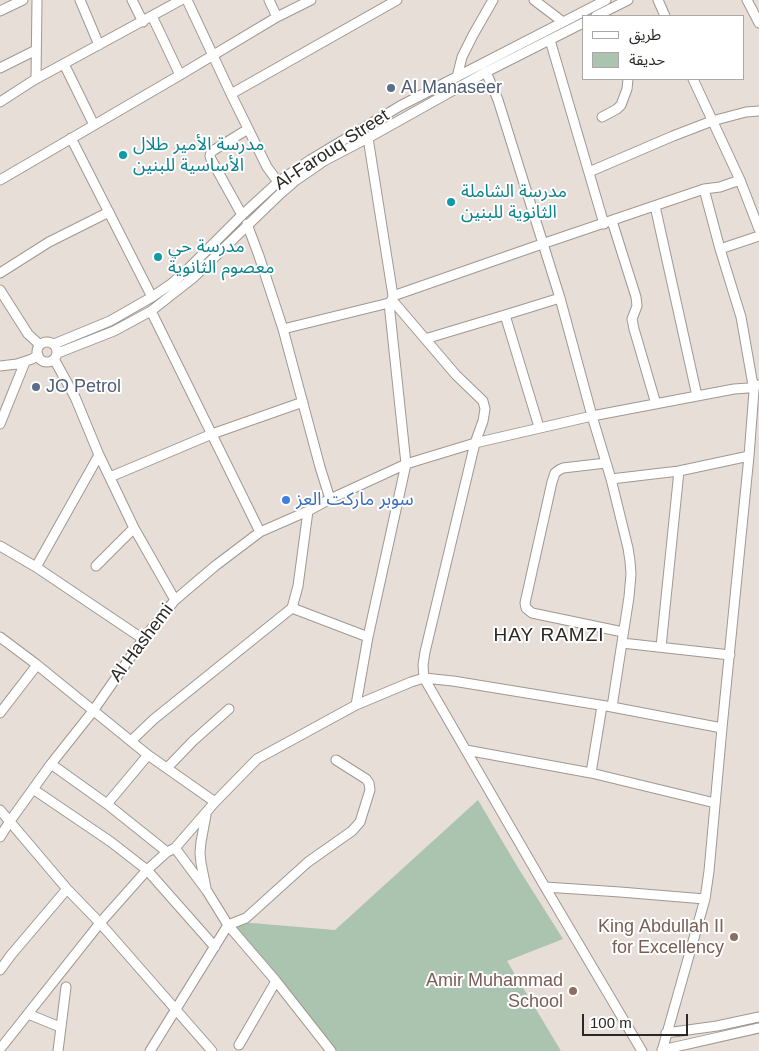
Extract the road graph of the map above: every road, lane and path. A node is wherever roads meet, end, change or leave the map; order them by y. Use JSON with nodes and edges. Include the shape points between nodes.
{"nodes":[{"id":1,"x":23,"y":0,"type":"edge"},
{"id":2,"x":37,"y":0,"type":"edge"},
{"id":3,"x":80,"y":0,"type":"edge"},
{"id":4,"x":132,"y":0,"type":"edge"},
{"id":5,"x":181,"y":0,"type":"edge"},
{"id":6,"x":187,"y":0,"type":"edge"},
{"id":7,"x":269,"y":0,"type":"edge"},
{"id":8,"x":311,"y":0,"type":"edge"},
{"id":9,"x":397,"y":0,"type":"edge"},
{"id":10,"x":493,"y":0,"type":"edge"},
{"id":11,"x":534,"y":0,"type":"edge"},
{"id":12,"x":606,"y":0,"type":"edge"},
{"id":13,"x":628,"y":0,"type":"edge"},
{"id":14,"x":658,"y":0,"type":"edge"},
{"id":15,"x":747,"y":0,"type":"edge"},
{"id":16,"x":0,"y":11,"type":"edge"},
{"id":17,"x":611,"y":13,"type":"edge"},
{"id":18,"x":665,"y":15,"type":"edge"},
{"id":19,"x":152,"y":16,"type":"junction"},
{"id":20,"x":277,"y":17,"type":"junction"},
{"id":21,"x":143,"y":22,"type":"junction"},
{"id":22,"x":563,"y":22,"type":"junction"},
{"id":23,"x":759,"y":23,"type":"edge"},
{"id":24,"x":582,"y":24,"type":"edge"},
{"id":25,"x":550,"y":40,"type":"junction"},
{"id":26,"x":99,"y":45,"type":"junction"},
{"id":27,"x":36,"y":50,"type":"junction"},
{"id":28,"x":214,"y":56,"type":"junction"},
{"id":29,"x":64,"y":64,"type":"junction"},
{"id":30,"x":0,"y":68,"type":"edge"},
{"id":31,"x":486,"y":72,"type":"junction"},
{"id":32,"x":180,"y":75,"type":"junction"},
{"id":33,"x":457,"y":78,"type":"junction"},
{"id":34,"x":36,"y":79,"type":"junction"},
{"id":35,"x":628,"y":80,"type":"edge"},
{"id":36,"x":693,"y":80,"type":"edge"},
{"id":37,"x":230,"y":94,"type":"junction"},
{"id":38,"x":0,"y":102,"type":"edge"},
{"id":39,"x":400,"y":106,"type":"junction"},
{"id":40,"x":759,"y":111,"type":"edge"},
{"id":41,"x":405,"y":117,"type":"junction"},
{"id":42,"x":602,"y":117,"type":"dead end"},
{"id":43,"x":712,"y":121,"type":"junction"},
{"id":44,"x":94,"y":125,"type":"junction"},
{"id":45,"x":248,"y":129,"type":"junction"},
{"id":46,"x":71,"y":138,"type":"junction"},
{"id":47,"x":368,"y":138,"type":"junction"},
{"id":48,"x":589,"y":172,"type":"junction"},
{"id":49,"x":0,"y":180,"type":"edge"},
{"id":50,"x":740,"y":180,"type":"junction"},
{"id":51,"x":278,"y":182,"type":"junction"},
{"id":52,"x":704,"y":190,"type":"junction"},
{"id":53,"x":655,"y":206,"type":"junction"},
{"id":54,"x":108,"y":212,"type":"junction"},
{"id":55,"x":242,"y":215,"type":"junction"},
{"id":56,"x":608,"y":222,"type":"junction"},
{"id":57,"x":247,"y":224,"type":"junction"},
{"id":58,"x":759,"y":229,"type":"edge"},
{"id":59,"x":759,"y":236,"type":"edge"},
{"id":60,"x":542,"y":244,"type":"junction"},
{"id":61,"x":720,"y":249,"type":"junction"},
{"id":62,"x":0,"y":273,"type":"edge"},
{"id":63,"x":0,"y":290,"type":"edge"},
{"id":64,"x":152,"y":297,"type":"junction"},
{"id":65,"x":560,"y":298,"type":"junction"},
{"id":66,"x":391,"y":299,"type":"junction"},
{"id":67,"x":151,"y":311,"type":"junction"},
{"id":68,"x":505,"y":316,"type":"junction"},
{"id":69,"x":283,"y":329,"type":"junction"},
{"id":70,"x":425,"y":339,"type":"junction"},
{"id":71,"x":40,"y":345,"type":"junction"},
{"id":72,"x":55,"y":352,"type":"junction"},
{"id":73,"x":38,"y":355,"type":"junction"},
{"id":74,"x":25,"y":362,"type":"junction"},
{"id":75,"x":0,"y":366,"type":"edge"},
{"id":76,"x":755,"y":388,"type":"edge"},
{"id":77,"x":697,"y":396,"type":"junction"},
{"id":78,"x":303,"y":402,"type":"junction"},
{"id":79,"x":656,"y":404,"type":"junction"},
{"id":80,"x":592,"y":416,"type":"junction"},
{"id":81,"x":0,"y":424,"type":"edge"},
{"id":82,"x":539,"y":428,"type":"junction"},
{"id":83,"x":212,"y":434,"type":"junction"},
{"id":84,"x":474,"y":443,"type":"junction"},
{"id":85,"x":99,"y":455,"type":"junction"},
{"id":86,"x":749,"y":456,"type":"junction"},
{"id":87,"x":606,"y":463,"type":"junction"},
{"id":88,"x":406,"y":464,"type":"junction"},
{"id":89,"x":679,"y":471,"type":"junction"},
{"id":90,"x":110,"y":477,"type":"junction"},
{"id":91,"x":611,"y":479,"type":"junction"},
{"id":92,"x":330,"y":499,"type":"junction"},
{"id":93,"x":308,"y":511,"type":"junction"},
{"id":94,"x":134,"y":528,"type":"junction"},
{"id":95,"x":260,"y":532,"type":"junction"},
{"id":96,"x":0,"y":546,"type":"edge"},
{"id":97,"x":36,"y":566,"type":"junction"},
{"id":98,"x":96,"y":566,"type":"dead end"},
{"id":99,"x":174,"y":600,"type":"junction"},
{"id":100,"x":292,"y":608,"type":"junction"},
{"id":101,"x":624,"y":632,"type":"junction"},
{"id":102,"x":0,"y":637,"type":"edge"},
{"id":103,"x":368,"y":637,"type":"junction"},
{"id":104,"x":143,"y":639,"type":"junction"},
{"id":105,"x":622,"y":642,"type":"junction"},
{"id":106,"x":661,"y":647,"type":"junction"},
{"id":107,"x":730,"y":654,"type":"junction"},
{"id":108,"x":37,"y":665,"type":"junction"},
{"id":109,"x":424,"y":678,"type":"junction"},
{"id":110,"x":356,"y":706,"type":"junction"},
{"id":111,"x":602,"y":706,"type":"junction"},
{"id":112,"x":612,"y":707,"type":"junction"},
{"id":113,"x":229,"y":709,"type":"dead end"},
{"id":114,"x":93,"y":711,"type":"junction"},
{"id":115,"x":0,"y":713,"type":"edge"},
{"id":116,"x":722,"y":728,"type":"junction"},
{"id":117,"x":131,"y":741,"type":"junction"},
{"id":118,"x":466,"y":750,"type":"junction"},
{"id":119,"x":148,"y":755,"type":"junction"},
{"id":120,"x":336,"y":760,"type":"dead end"},
{"id":121,"x":51,"y":764,"type":"junction"},
{"id":122,"x":167,"y":768,"type":"junction"},
{"id":123,"x":591,"y":773,"type":"junction"},
{"id":124,"x":33,"y":789,"type":"junction"},
{"id":125,"x":215,"y":802,"type":"junction"},
{"id":126,"x":715,"y":803,"type":"junction"},
{"id":127,"x":107,"y":804,"type":"junction"},
{"id":128,"x":0,"y":810,"type":"edge"},
{"id":129,"x":206,"y":813,"type":"junction"},
{"id":130,"x":10,"y":821,"type":"junction"},
{"id":131,"x":0,"y":837,"type":"edge"},
{"id":132,"x":171,"y":850,"type":"junction"},
{"id":133,"x":147,"y":870,"type":"junction"},
{"id":134,"x":545,"y":887,"type":"junction"},
{"id":135,"x":67,"y":889,"type":"junction"},
{"id":136,"x":207,"y":891,"type":"junction"},
{"id":137,"x":704,"y":900,"type":"junction"},
{"id":138,"x":100,"y":923,"type":"junction"},
{"id":139,"x":228,"y":925,"type":"junction"},
{"id":140,"x":215,"y":947,"type":"junction"},
{"id":141,"x":0,"y":970,"type":"edge"},
{"id":142,"x":276,"y":981,"type":"junction"},
{"id":143,"x":66,"y":987,"type":"dead end"},
{"id":144,"x":175,"y":1010,"type":"junction"},
{"id":145,"x":28,"y":1014,"type":"junction"},
{"id":146,"x":759,"y":1017,"type":"edge"},
{"id":147,"x":60,"y":1027,"type":"junction"},
{"id":148,"x":759,"y":1028,"type":"edge"},
{"id":149,"x":666,"y":1033,"type":"junction"},
{"id":150,"x":239,"y":1045,"type":"dead end"},
{"id":151,"x":0,"y":1049,"type":"edge"},
{"id":152,"x":58,"y":1051,"type":"edge"},
{"id":153,"x":150,"y":1051,"type":"edge"},
{"id":154,"x":212,"y":1051,"type":"edge"},
{"id":155,"x":331,"y":1051,"type":"edge"},
{"id":156,"x":642,"y":1051,"type":"edge"},
{"id":157,"x":662,"y":1051,"type":"edge"}],
"edges":[{"from":1,"to":16,"type":"street"},
{"from":2,"to":27,"type":"street"},
{"from":3,"to":26,"type":"street"},
{"from":4,"to":21,"type":"street"},
{"from":5,"to":19,"type":"street"},
{"from":6,"to":28,"type":"street"},
{"from":7,"to":20,"type":"street"},
{"from":8,"to":20,"type":"street"},
{"from":9,"to":37,"type":"street"},
{"from":10,"to":33,"type":"street","via":[[462,57]]},
{"from":11,"to":22,"type":"street"},
{"from":12,"to":22,"type":"street","name":"Al-Farouq Street"},
{"from":13,"to":17,"type":"street"},
{"from":14,"to":18,"type":"street"},
{"from":15,"to":23,"type":"street"},
{"from":19,"to":21,"type":"street"},
{"from":19,"to":32,"type":"street"},
{"from":20,"to":28,"type":"street"},
{"from":21,"to":26,"type":"street"},
{"from":22,"to":33,"type":"street","name":"Al-Farouq Street"},
{"from":24,"to":25,"type":"street","name":"Al-Farouq Street"},
{"from":25,"to":31,"type":"street","name":"Al-Farouq Street"},
{"from":25,"to":48,"type":"street"},
{"from":26,"to":29,"type":"street"},
{"from":27,"to":30,"type":"street"},
{"from":27,"to":34,"type":"street"},
{"from":28,"to":32,"type":"street"},
{"from":28,"to":37,"type":"street"},
{"from":29,"to":34,"type":"street"},
{"from":29,"to":44,"type":"street"},
{"from":31,"to":41,"type":"street","name":"Al-Farouq Street"},
{"from":31,"to":60,"type":"street","via":[[498,100]]},
{"from":32,"to":44,"type":"street"},
{"from":33,"to":39,"type":"street","name":"Al-Farouq Street"},
{"from":34,"to":38,"type":"street"},
{"from":35,"to":42,"type":"street","via":[[621,105]]},
{"from":36,"to":43,"type":"street"},
{"from":37,"to":45,"type":"street"},
{"from":39,"to":41,"type":"street"},
{"from":39,"to":51,"type":"street","name":"Al-Farouq Street"},
{"from":40,"to":43,"type":"street"},
{"from":41,"to":47,"type":"street","name":"Al-Farouq Street"},
{"from":43,"to":48,"type":"street"},
{"from":43,"to":50,"type":"street"},
{"from":44,"to":46,"type":"street"},
{"from":45,"to":51,"type":"street"},
{"from":45,"to":55,"type":"street","via":[[211,152],[210,156]]},
{"from":46,"to":49,"type":"street"},
{"from":46,"to":54,"type":"street"},
{"from":47,"to":57,"type":"street","name":"Al-Farouq Street","via":[[310,170]]},
{"from":47,"to":66,"type":"street"},
{"from":48,"to":56,"type":"street"},
{"from":50,"to":52,"type":"street"},
{"from":50,"to":58,"type":"street"},
{"from":51,"to":55,"type":"street","name":"Al-Farouq Street"},
{"from":52,"to":53,"type":"street"},
{"from":52,"to":61,"type":"street"},
{"from":53,"to":56,"type":"street"},
{"from":53,"to":77,"type":"street"},
{"from":54,"to":62,"type":"street","via":[[49,242]]},
{"from":54,"to":64,"type":"street"},
{"from":55,"to":64,"type":"street","name":"Al-Farouq Street","via":[[185,272]]},
{"from":56,"to":60,"type":"street"},
{"from":56,"to":79,"type":"street","via":[[636,297],[637,306],[632,319]]},
{"from":57,"to":67,"type":"street","name":"Al-Farouq Street","via":[[193,278]]},
{"from":57,"to":69,"type":"street"},
{"from":59,"to":61,"type":"street"},
{"from":60,"to":65,"type":"street"},
{"from":60,"to":66,"type":"street"},
{"from":61,"to":76,"type":"street","via":[[741,317]]},
{"from":63,"to":71,"type":"street","via":[[28,334]]},
{"from":64,"to":72,"type":"street","name":"Al-Farouq Street"},
{"from":65,"to":68,"type":"street"},
{"from":65,"to":80,"type":"street"},
{"from":66,"to":69,"type":"street"},
{"from":66,"to":70,"type":"street"},
{"from":66,"to":88,"type":"street"},
{"from":67,"to":72,"type":"street","name":"Al-Farouq Street","via":[[114,331]]},
{"from":67,"to":83,"type":"street"},
{"from":68,"to":70,"type":"street"},
{"from":68,"to":82,"type":"street"},
{"from":69,"to":78,"type":"street"},
{"from":70,"to":84,"type":"street","via":[[483,401],[483,421]]},
{"from":71,"to":72,"type":"street","via":[[47,342]]},
{"from":71,"to":73,"type":"street"},
{"from":72,"to":73,"type":"street","via":[[47,362]]},
{"from":72,"to":85,"type":"street"},
{"from":73,"to":74,"type":"street"},
{"from":74,"to":75,"type":"street"},
{"from":74,"to":81,"type":"street"},
{"from":76,"to":77,"type":"street","name":"Al Hashemi"},
{"from":76,"to":86,"type":"street"},
{"from":77,"to":79,"type":"street","name":"Al Hashemi"},
{"from":78,"to":83,"type":"street"},
{"from":78,"to":92,"type":"street"},
{"from":79,"to":80,"type":"street","name":"Al Hashemi"},
{"from":80,"to":82,"type":"street","name":"Al Hashemi"},
{"from":80,"to":87,"type":"street"},
{"from":82,"to":84,"type":"street","name":"Al Hashemi"},
{"from":83,"to":90,"type":"street"},
{"from":83,"to":95,"type":"street"},
{"from":84,"to":88,"type":"street","name":"Al Hashemi"},
{"from":84,"to":109,"type":"street","via":[[425,652]]},
{"from":85,"to":90,"type":"street"},
{"from":85,"to":97,"type":"street"},
{"from":86,"to":89,"type":"street"},
{"from":86,"to":107,"type":"street"},
{"from":87,"to":91,"type":"street"},
{"from":87,"to":101,"type":"street","via":[[563,468],[555,473],[525,603],[532,613]]},
{"from":88,"to":92,"type":"street","name":"Al Hashemi"},
{"from":88,"to":103,"type":"street"},
{"from":89,"to":91,"type":"street"},
{"from":89,"to":106,"type":"street"},
{"from":90,"to":94,"type":"street"},
{"from":91,"to":101,"type":"street","via":[[630,560]]},
{"from":92,"to":93,"type":"street","name":"Al Hashemi"},
{"from":93,"to":95,"type":"street","name":"Al Hashemi"},
{"from":93,"to":100,"type":"street"},
{"from":94,"to":98,"type":"street"},
{"from":94,"to":99,"type":"street"},
{"from":95,"to":99,"type":"street","name":"Al Hashemi"},
{"from":96,"to":97,"type":"street"},
{"from":97,"to":104,"type":"street"},
{"from":99,"to":104,"type":"street","name":"Al Hashemi"},
{"from":100,"to":103,"type":"street"},
{"from":100,"to":117,"type":"street"},
{"from":101,"to":105,"type":"street"},
{"from":102,"to":108,"type":"street"},
{"from":103,"to":110,"type":"street"},
{"from":104,"to":114,"type":"street","name":"Al Hashemi"},
{"from":105,"to":106,"type":"street"},
{"from":105,"to":112,"type":"street"},
{"from":106,"to":107,"type":"street"},
{"from":107,"to":116,"type":"street"},
{"from":108,"to":114,"type":"street"},
{"from":108,"to":115,"type":"street"},
{"from":109,"to":110,"type":"street"},
{"from":109,"to":111,"type":"street"},
{"from":109,"to":118,"type":"street"},
{"from":110,"to":125,"type":"street","via":[[257,759]]},
{"from":111,"to":112,"type":"street"},
{"from":111,"to":123,"type":"street"},
{"from":112,"to":116,"type":"street"},
{"from":113,"to":122,"type":"street"},
{"from":114,"to":117,"type":"street"},
{"from":114,"to":121,"type":"street","name":"Al Hashemi"},
{"from":116,"to":126,"type":"street"},
{"from":117,"to":119,"type":"street"},
{"from":118,"to":123,"type":"street"},
{"from":118,"to":134,"type":"street"},
{"from":119,"to":122,"type":"street"},
{"from":119,"to":127,"type":"street"},
{"from":120,"to":139,"type":"street","via":[[369,783],[370,790],[360,822],[308,862],[246,918]]},
{"from":121,"to":124,"type":"street","name":"Al Hashemi"},
{"from":121,"to":127,"type":"street"},
{"from":122,"to":125,"type":"street"},
{"from":123,"to":126,"type":"street"},
{"from":124,"to":130,"type":"street","name":"Al Hashemi"},
{"from":124,"to":133,"type":"street"},
{"from":125,"to":129,"type":"street"},
{"from":126,"to":137,"type":"street"},
{"from":127,"to":132,"type":"street"},
{"from":128,"to":130,"type":"street"},
{"from":129,"to":132,"type":"street"},
{"from":129,"to":136,"type":"street","via":[[200,853]]},
{"from":130,"to":131,"type":"street","name":"Al Hashemi"},
{"from":130,"to":135,"type":"street"},
{"from":132,"to":133,"type":"street"},
{"from":132,"to":136,"type":"street"},
{"from":133,"to":138,"type":"street"},
{"from":133,"to":140,"type":"street"},
{"from":134,"to":137,"type":"street"},
{"from":134,"to":156,"type":"street"},
{"from":135,"to":138,"type":"street"},
{"from":135,"to":141,"type":"street"},
{"from":136,"to":139,"type":"street"},
{"from":137,"to":149,"type":"street"},
{"from":138,"to":144,"type":"street"},
{"from":138,"to":145,"type":"street"},
{"from":139,"to":140,"type":"street"},
{"from":139,"to":142,"type":"street"},
{"from":140,"to":144,"type":"street"},
{"from":142,"to":150,"type":"street"},
{"from":142,"to":155,"type":"street"},
{"from":143,"to":147,"type":"street"},
{"from":144,"to":153,"type":"street"},
{"from":144,"to":154,"type":"street"},
{"from":145,"to":147,"type":"street"},
{"from":145,"to":151,"type":"street"},
{"from":146,"to":149,"type":"street"},
{"from":147,"to":152,"type":"street"},
{"from":148,"to":157,"type":"street"},
{"from":149,"to":157,"type":"street"}]}
